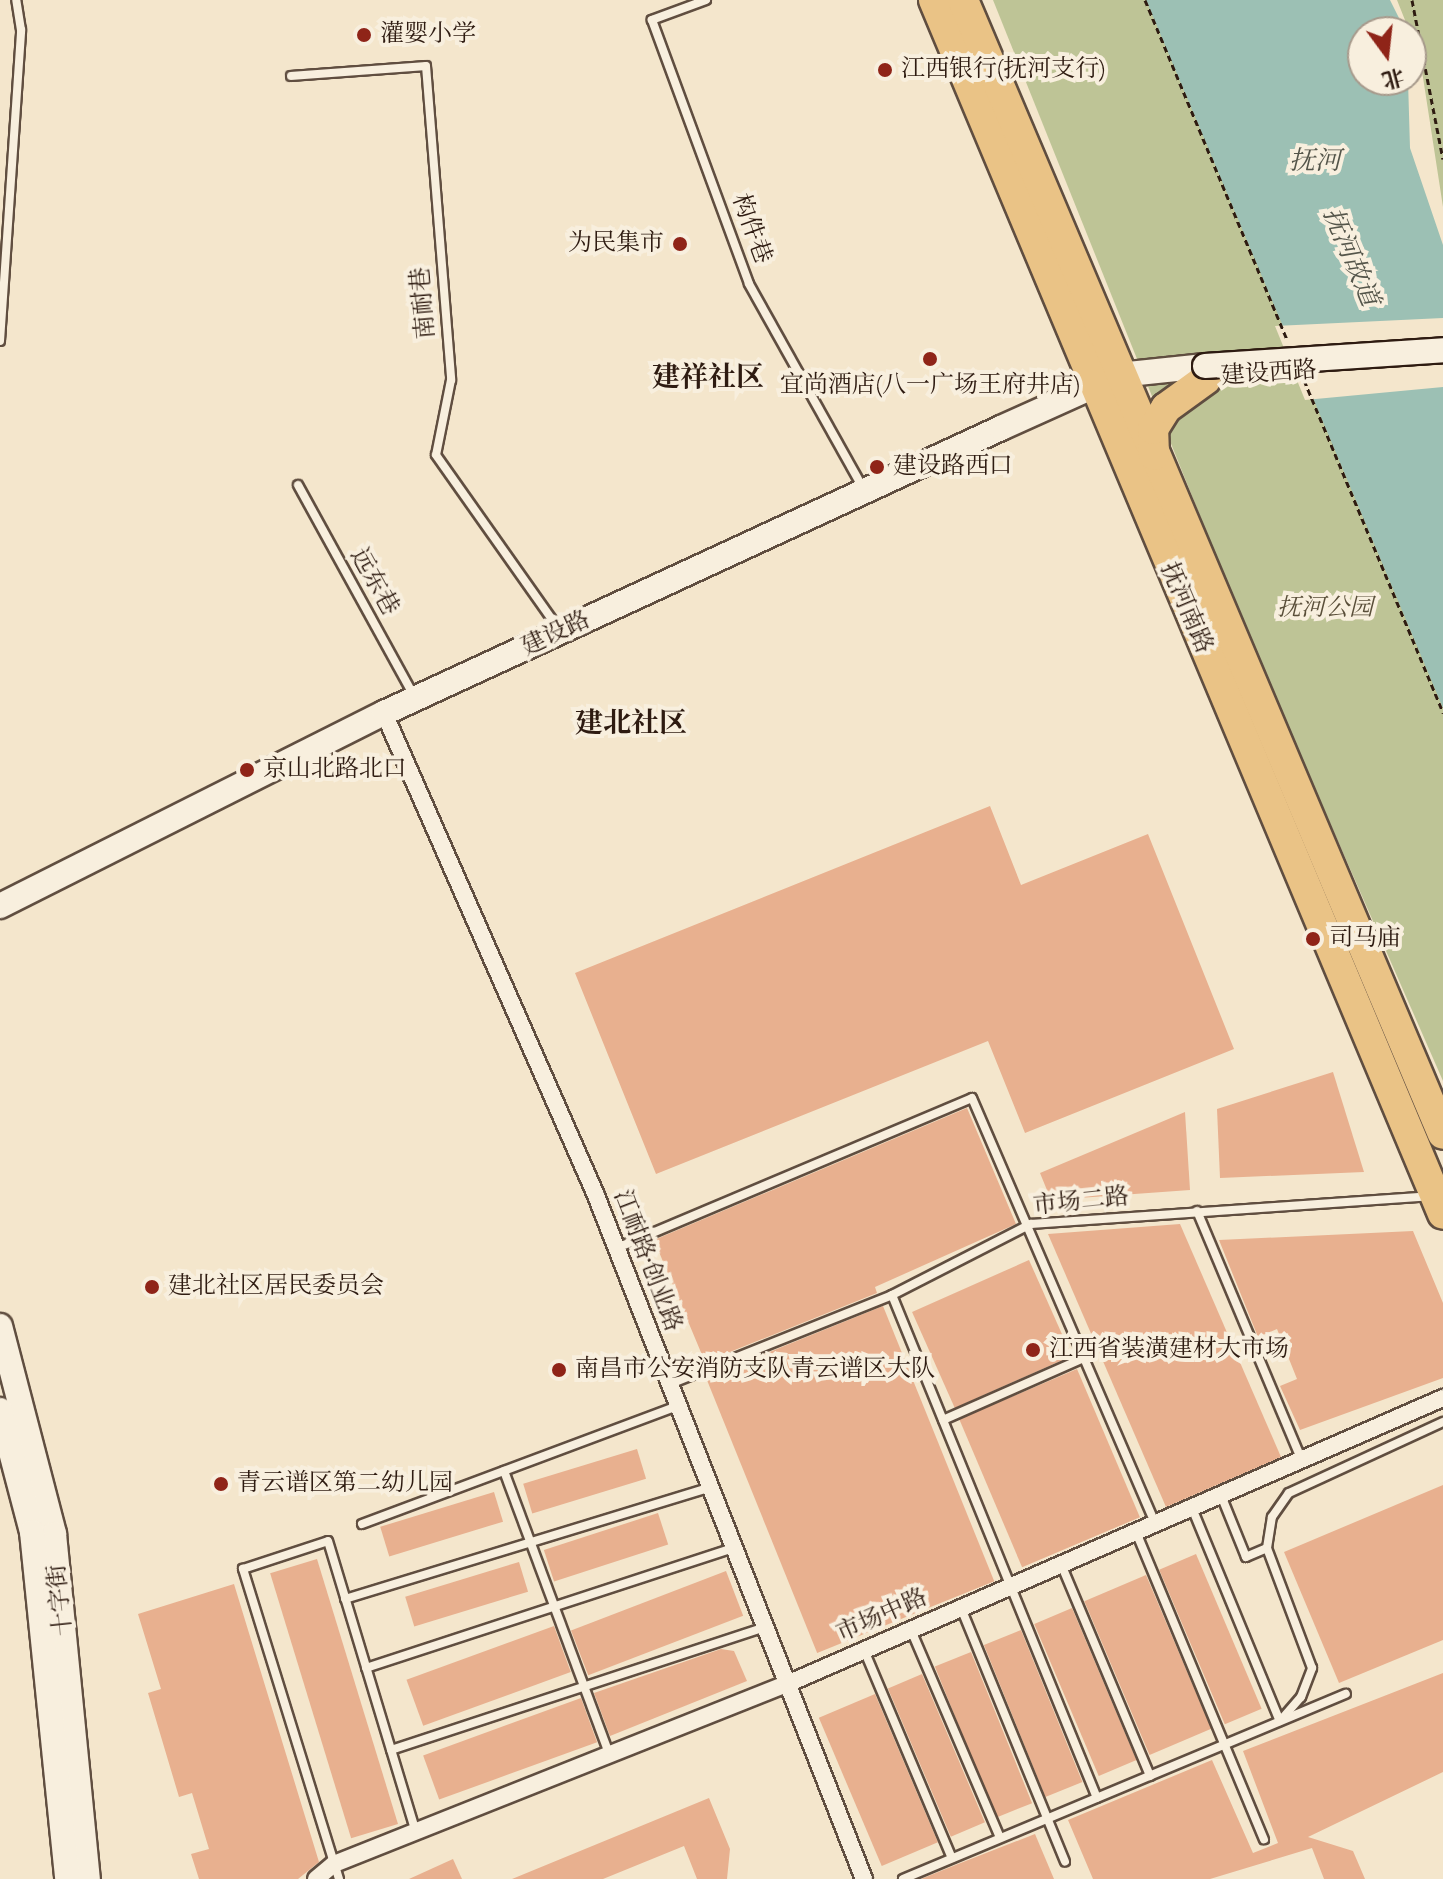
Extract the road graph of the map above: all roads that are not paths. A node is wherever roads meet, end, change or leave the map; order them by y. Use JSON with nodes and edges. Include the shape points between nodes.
{"nodes":[{"id":1,"x":16,"y":0,"type":"edge"},
{"id":2,"x":706,"y":0,"type":"edge"},
{"id":3,"x":934,"y":0,"type":"edge"},
{"id":4,"x":963,"y":0,"type":"edge"},
{"id":5,"x":291,"y":76,"type":"dead end"},
{"id":6,"x":0,"y":341,"type":"edge"},
{"id":7,"x":1443,"y":350,"type":"edge"},
{"id":8,"x":1443,"y":363,"type":"edge"},
{"id":9,"x":1205,"y":372,"type":"junction"},
{"id":10,"x":1108,"y":388,"type":"junction"},
{"id":11,"x":1154,"y":457,"type":"junction"},
{"id":12,"x":298,"y":485,"type":"dead end"},
{"id":13,"x":864,"y":491,"type":"junction"},
{"id":14,"x":561,"y":632,"type":"junction"},
{"id":15,"x":415,"y":699,"type":"junction"},
{"id":16,"x":384,"y":713,"type":"junction"},
{"id":17,"x":0,"y":906,"type":"edge"},
{"id":18,"x":1443,"y":1134,"type":"edge"},
{"id":19,"x":1439,"y":1205,"type":"edge"},
{"id":20,"x":1197,"y":1211,"type":"junction"},
{"id":21,"x":1031,"y":1224,"type":"junction"},
{"id":22,"x":616,"y":1248,"type":"junction"},
{"id":23,"x":892,"y":1295,"type":"junction"},
{"id":24,"x":0,"y":1326,"type":"edge"},
{"id":25,"x":1086,"y":1357,"type":"junction"},
{"id":26,"x":669,"y":1385,"type":"junction"},
{"id":27,"x":1443,"y":1398,"type":"edge"},
{"id":28,"x":677,"y":1406,"type":"junction"},
{"id":29,"x":0,"y":1410,"type":"edge"},
{"id":30,"x":943,"y":1420,"type":"junction"},
{"id":31,"x":1443,"y":1422,"type":"edge"},
{"id":32,"x":1301,"y":1459,"type":"junction"},
{"id":33,"x":504,"y":1471,"type":"junction"},
{"id":34,"x":709,"y":1488,"type":"junction"},
{"id":35,"x":1221,"y":1495,"type":"junction"},
{"id":36,"x":1192,"y":1507,"type":"junction"},
{"id":37,"x":1155,"y":1523,"type":"junction"},
{"id":38,"x":362,"y":1524,"type":"dead end"},
{"id":39,"x":1136,"y":1532,"type":"junction"},
{"id":40,"x":530,"y":1542,"type":"junction"},
{"id":41,"x":733,"y":1548,"type":"junction"},
{"id":42,"x":1267,"y":1548,"type":"junction"},
{"id":43,"x":1061,"y":1564,"type":"junction"},
{"id":44,"x":1012,"y":1586,"type":"junction"},
{"id":45,"x":345,"y":1599,"type":"junction"},
{"id":46,"x":554,"y":1607,"type":"junction"},
{"id":47,"x":961,"y":1608,"type":"junction"},
{"id":48,"x":765,"y":1627,"type":"junction"},
{"id":49,"x":911,"y":1630,"type":"junction"},
{"id":50,"x":864,"y":1650,"type":"junction"},
{"id":51,"x":366,"y":1668,"type":"junction"},
{"id":52,"x":787,"y":1684,"type":"junction"},
{"id":53,"x":584,"y":1687,"type":"junction"},
{"id":54,"x":1346,"y":1694,"type":"dead end"},
{"id":55,"x":1280,"y":1721,"type":"junction"},
{"id":56,"x":1225,"y":1744,"type":"junction"},
{"id":57,"x":391,"y":1750,"type":"junction"},
{"id":58,"x":609,"y":1755,"type":"junction"},
{"id":59,"x":1150,"y":1776,"type":"junction"},
{"id":60,"x":1097,"y":1798,"type":"junction"},
{"id":61,"x":1047,"y":1819,"type":"junction"},
{"id":62,"x":416,"y":1832,"type":"junction"},
{"id":63,"x":1000,"y":1838,"type":"junction"},
{"id":64,"x":1264,"y":1839,"type":"dead end"},
{"id":65,"x":952,"y":1858,"type":"junction"},
{"id":66,"x":1065,"y":1862,"type":"dead end"},
{"id":67,"x":336,"y":1872,"type":"edge"},
{"id":68,"x":67,"y":1879,"type":"edge"},
{"id":69,"x":88,"y":1879,"type":"edge"},
{"id":70,"x":316,"y":1879,"type":"edge"},
{"id":71,"x":864,"y":1879,"type":"edge"},
{"id":72,"x":903,"y":1879,"type":"edge"}],
"edges":[{"from":1,"to":6,"type":"lane","via":[[21,30]]},
{"from":2,"to":13,"type":"lane","name":"构件巷","via":[[652,20],[749,284]]},
{"from":3,"to":10,"type":"highway","name":"抚河南路"},
{"from":4,"to":10,"type":"highway","name":"抚河南路"},
{"from":5,"to":14,"type":"lane","name":"南耐巷","via":[[426,66],[451,380],[436,455]]},
{"from":7,"to":9,"type":"main road","name":"建设西路","bridge":true},
{"from":8,"to":9,"type":"main road","name":"建设西路"},
{"from":9,"to":10,"type":"main road","name":"建设西路"},
{"from":9,"to":11,"type":"highway","via":[[1166,408],[1153,429]]},
{"from":10,"to":11,"type":"highway","name":"抚河南路"},
{"from":10,"to":13,"type":"main road","name":"建设路"},
{"from":10,"to":19,"type":"highway","name":"抚河南路"},
{"from":11,"to":18,"type":"highway","name":"抚河南路"},
{"from":12,"to":15,"type":"lane","name":"远东巷"},
{"from":13,"to":14,"type":"main road","name":"建设路"},
{"from":14,"to":15,"type":"main road","name":"建设路"},
{"from":15,"to":16,"type":"main road","name":"建设路"},
{"from":16,"to":17,"type":"main road","name":"建设路"},
{"from":16,"to":22,"type":"street","name":"江耐路·创业路"},
{"from":19,"to":20,"type":"lane","name":"市场二路"},
{"from":20,"to":21,"type":"lane","name":"市场二路"},
{"from":20,"to":32,"type":"lane"},
{"from":21,"to":22,"type":"lane","via":[[972,1098]]},
{"from":21,"to":23,"type":"lane","name":"市场二路"},
{"from":21,"to":25,"type":"lane"},
{"from":22,"to":26,"type":"street","name":"江耐路·创业路"},
{"from":23,"to":26,"type":"lane","name":"市场二路"},
{"from":23,"to":30,"type":"lane"},
{"from":24,"to":69,"type":"main road","name":"十字街","via":[[54,1534]]},
{"from":25,"to":30,"type":"lane"},
{"from":25,"to":37,"type":"lane"},
{"from":26,"to":28,"type":"street","name":"江耐路·创业路"},
{"from":27,"to":32,"type":"street","name":"市场中路"},
{"from":28,"to":33,"type":"lane"},
{"from":28,"to":34,"type":"street","name":"江耐路·创业路"},
{"from":29,"to":68,"type":"main road","name":"十字街","via":[[32,1532]]},
{"from":30,"to":44,"type":"lane"},
{"from":31,"to":42,"type":"lane","via":[[1289,1493],[1272,1517]]},
{"from":32,"to":35,"type":"street","name":"市场中路"},
{"from":33,"to":38,"type":"lane"},
{"from":33,"to":40,"type":"lane"},
{"from":34,"to":40,"type":"lane"},
{"from":34,"to":41,"type":"street","name":"江耐路·创业路"},
{"from":35,"to":36,"type":"street","name":"市场中路"},
{"from":35,"to":42,"type":"lane","via":[[1246,1557]]},
{"from":36,"to":37,"type":"street","name":"市场中路"},
{"from":36,"to":55,"type":"lane"},
{"from":37,"to":39,"type":"street","name":"市场中路"},
{"from":39,"to":43,"type":"street","name":"市场中路"},
{"from":39,"to":56,"type":"lane"},
{"from":40,"to":45,"type":"lane"},
{"from":40,"to":46,"type":"lane"},
{"from":41,"to":46,"type":"lane"},
{"from":41,"to":48,"type":"street","name":"江耐路·创业路"},
{"from":42,"to":55,"type":"lane","via":[[1312,1668],[1301,1697]]},
{"from":43,"to":44,"type":"street","name":"市场中路"},
{"from":43,"to":59,"type":"lane"},
{"from":44,"to":47,"type":"street","name":"市场中路"},
{"from":44,"to":60,"type":"lane"},
{"from":45,"to":51,"type":"lane"},
{"from":45,"to":67,"type":"lane","via":[[328,1541],[243,1569]]},
{"from":46,"to":51,"type":"lane"},
{"from":46,"to":53,"type":"lane"},
{"from":47,"to":49,"type":"street","name":"市场中路"},
{"from":47,"to":61,"type":"lane"},
{"from":48,"to":52,"type":"street","name":"江耐路·创业路"},
{"from":48,"to":53,"type":"lane"},
{"from":49,"to":50,"type":"street","name":"市场中路"},
{"from":49,"to":63,"type":"lane"},
{"from":50,"to":52,"type":"street","name":"市场中路"},
{"from":50,"to":65,"type":"lane"},
{"from":51,"to":57,"type":"lane"},
{"from":52,"to":58,"type":"street","name":"市场中路"},
{"from":52,"to":71,"type":"street","name":"江耐路·创业路"},
{"from":53,"to":57,"type":"lane"},
{"from":53,"to":58,"type":"lane"},
{"from":54,"to":55,"type":"lane"},
{"from":55,"to":56,"type":"lane"},
{"from":56,"to":59,"type":"lane"},
{"from":56,"to":64,"type":"lane"},
{"from":57,"to":62,"type":"lane"},
{"from":58,"to":62,"type":"street","name":"市场中路"},
{"from":59,"to":60,"type":"lane"},
{"from":60,"to":61,"type":"lane"},
{"from":61,"to":63,"type":"lane"},
{"from":61,"to":66,"type":"lane"},
{"from":62,"to":67,"type":"street","name":"市场中路"},
{"from":63,"to":65,"type":"lane"},
{"from":65,"to":72,"type":"lane"},
{"from":67,"to":70,"type":"street","name":"市场中路"}]}
